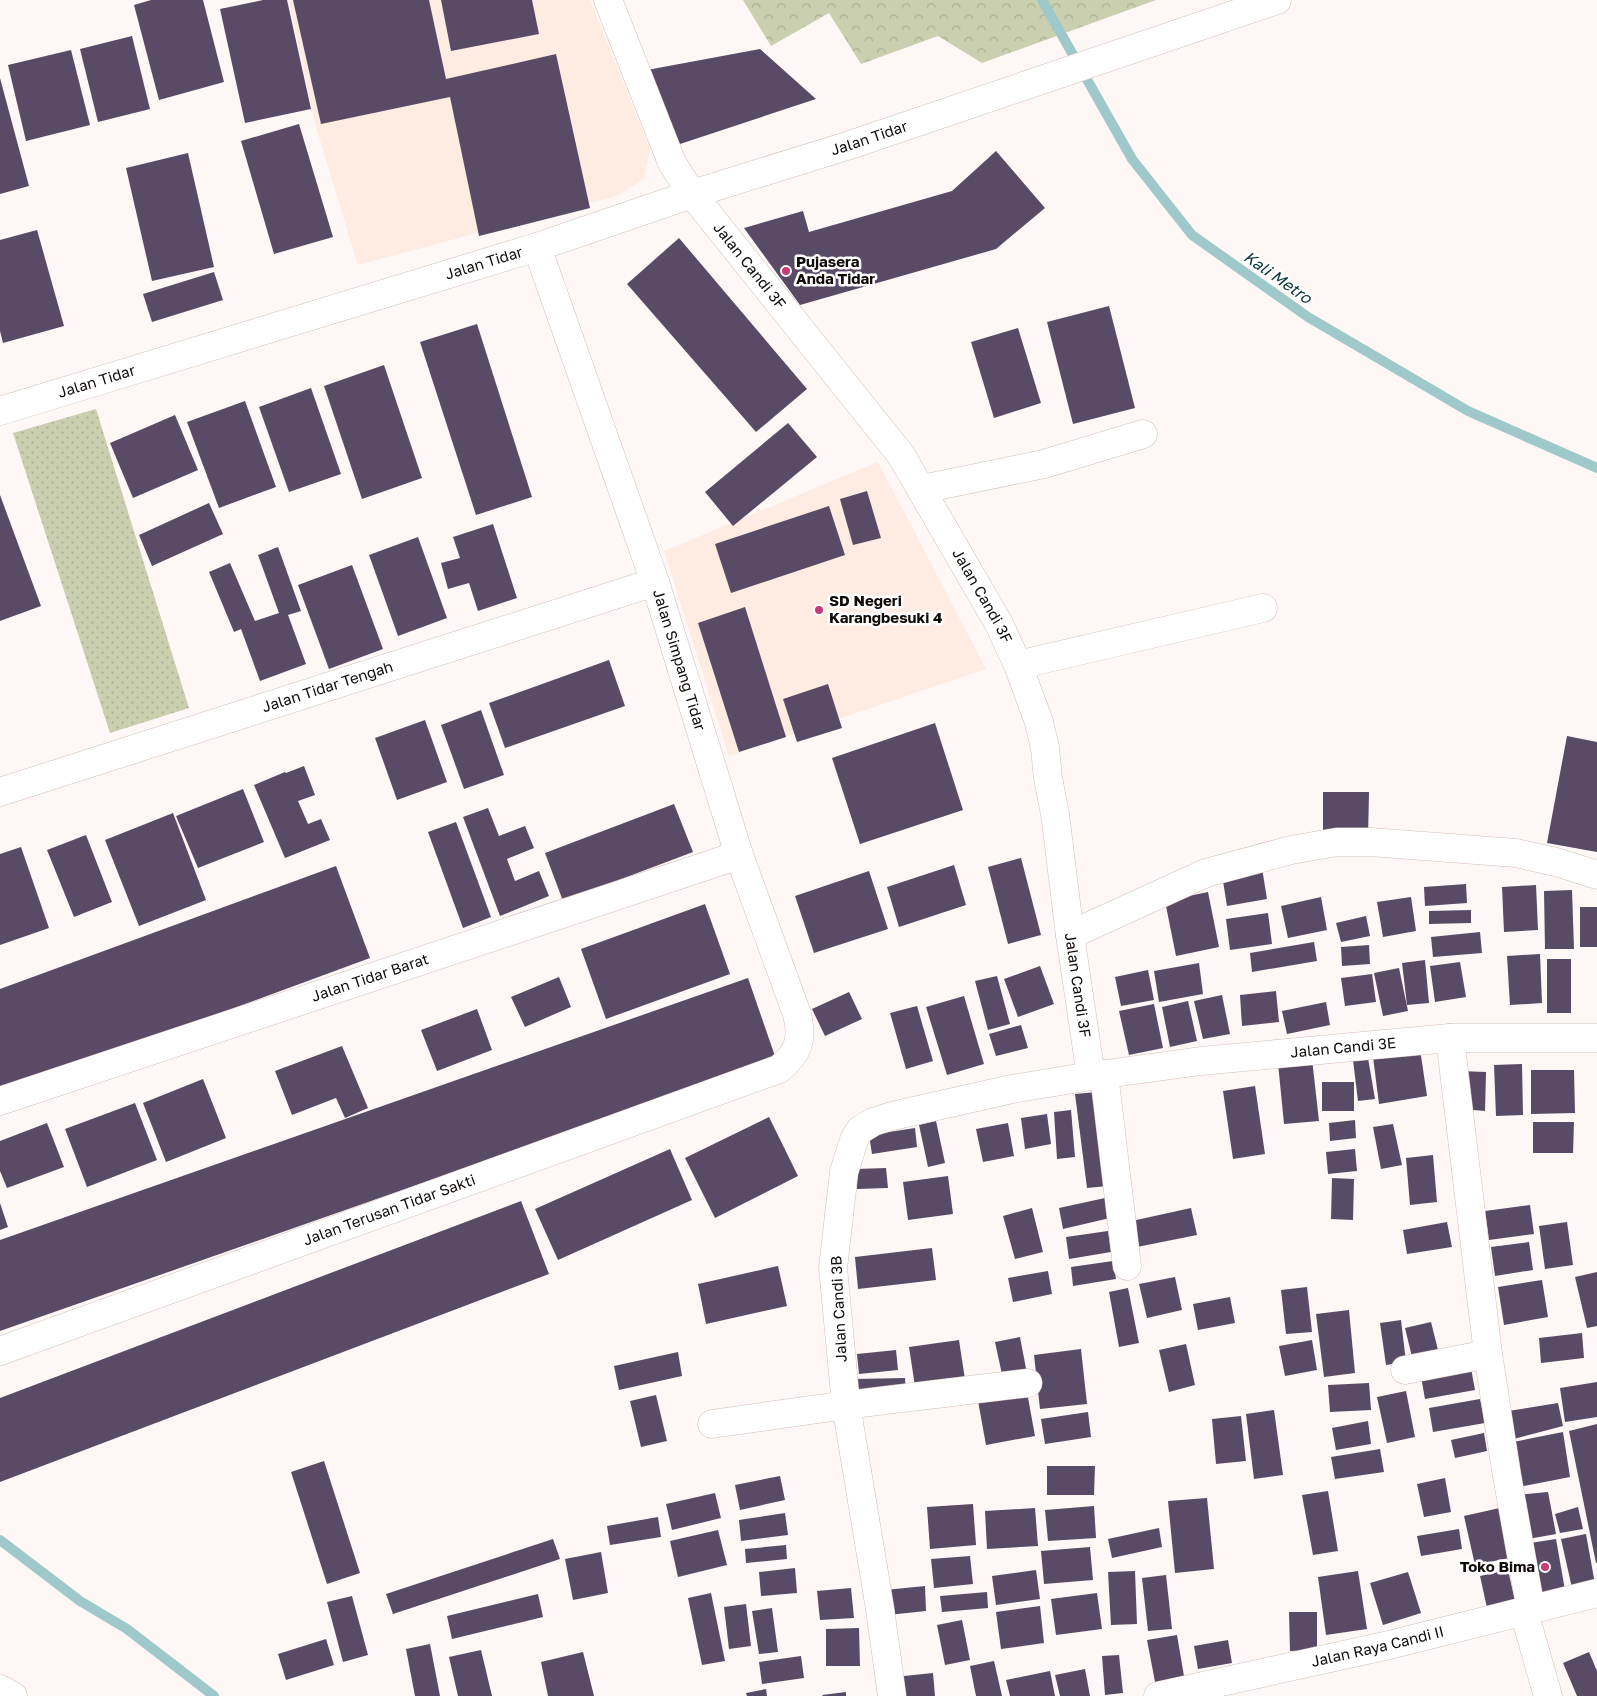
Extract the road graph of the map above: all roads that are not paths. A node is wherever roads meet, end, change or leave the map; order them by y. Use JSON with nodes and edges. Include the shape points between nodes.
{"nodes":[{"id":1,"x":608,"y":0,"type":"edge"},
{"id":2,"x":1277,"y":0,"type":"edge"},
{"id":3,"x":692,"y":194,"type":"junction"},
{"id":4,"x":537,"y":247,"type":"junction"},
{"id":5,"x":0,"y":411,"type":"edge"},
{"id":6,"x":1143,"y":434,"type":"dead end"},
{"id":7,"x":922,"y":489,"type":"junction"},
{"id":8,"x":655,"y":582,"type":"junction"},
{"id":9,"x":1263,"y":608,"type":"dead end"},
{"id":10,"x":1018,"y":665,"type":"junction"},
{"id":11,"x":0,"y":792,"type":"edge"},
{"id":12,"x":739,"y":856,"type":"junction"},
{"id":13,"x":1597,"y":875,"type":"edge"},
{"id":14,"x":1070,"y":935,"type":"junction"},
{"id":15,"x":1450,"y":1038,"type":"junction"},
{"id":16,"x":1597,"y":1038,"type":"edge"},
{"id":17,"x":779,"y":1069,"type":"joint"},
{"id":18,"x":1097,"y":1075,"type":"junction"},
{"id":19,"x":0,"y":1101,"type":"edge"},
{"id":20,"x":1127,"y":1266,"type":"dead end"},
{"id":21,"x":0,"y":1351,"type":"edge"},
{"id":22,"x":1488,"y":1354,"type":"junction"},
{"id":23,"x":1405,"y":1370,"type":"dead end"},
{"id":24,"x":1028,"y":1384,"type":"dead end"},
{"id":25,"x":846,"y":1405,"type":"junction"},
{"id":26,"x":712,"y":1424,"type":"dead end"},
{"id":27,"x":1597,"y":1593,"type":"edge"},
{"id":28,"x":1527,"y":1611,"type":"junction"},
{"id":29,"x":0,"y":1689,"type":"edge"},
{"id":30,"x":13,"y":1696,"type":"edge"},
{"id":31,"x":892,"y":1696,"type":"edge"},
{"id":32,"x":1158,"y":1696,"type":"edge"},
{"id":33,"x":1548,"y":1696,"type":"edge"}],
"edges":[{"from":1,"to":3,"type":"street","name":"Jalan Candi 3F","via":[[672,163]]},
{"from":2,"to":3,"type":"street","name":"Jalan Tidar","via":[[850,145]]},
{"from":3,"to":4,"type":"street","name":"Jalan Tidar"},
{"from":3,"to":7,"type":"street","name":"Jalan Candi 3F","via":[[901,455]]},
{"from":4,"to":5,"type":"street","name":"Jalan Tidar"},
{"from":4,"to":8,"type":"street","name":"Jalan Simpang Tidar"},
{"from":6,"to":7,"type":"street","via":[[1044,464]]},
{"from":7,"to":10,"type":"street","name":"Jalan Candi 3F","via":[[999,624]]},
{"from":8,"to":11,"type":"street","name":"Jalan Tidar Tengah"},
{"from":8,"to":12,"type":"street","name":"Jalan Simpang Tidar"},
{"from":9,"to":10,"type":"street"},
{"from":10,"to":14,"type":"street","name":"Jalan Candi 3F","via":[[1045,748]]},
{"from":12,"to":17,"type":"street","name":"Jalan Simpang Tidar","via":[[801,1028],[796,1050]]},
{"from":12,"to":19,"type":"street","name":"Jalan Tidar Barat"},
{"from":13,"to":14,"type":"street","via":[[1516,853],[1337,842],[1206,873]]},
{"from":14,"to":18,"type":"street","name":"Jalan Candi 3F"},
{"from":15,"to":16,"type":"street","name":"Jalan Candi 3E"},
{"from":15,"to":18,"type":"street","name":"Jalan Candi 3E","via":[[1201,1061]]},
{"from":15,"to":22,"type":"street"},
{"from":17,"to":21,"type":"street","name":"Jalan Terusan Tidar Sakti"},
{"from":18,"to":20,"type":"street","name":"Jalan Candi 3F"},
{"from":18,"to":25,"type":"street","name":"Jalan Candi 3B","via":[[1012,1089],[892,1116],[860,1130],[844,1172],[833,1268]]},
{"from":22,"to":23,"type":"street"},
{"from":22,"to":28,"type":"street"},
{"from":24,"to":25,"type":"street"},
{"from":25,"to":26,"type":"street"},
{"from":25,"to":31,"type":"street","name":"Jalan Candi 3B"},
{"from":27,"to":28,"type":"street","name":"Jalan Raya Candi II"},
{"from":28,"to":32,"type":"street","name":"Jalan Raya Candi II"},
{"from":28,"to":33,"type":"street"},
{"from":29,"to":30,"type":"street"}]}
